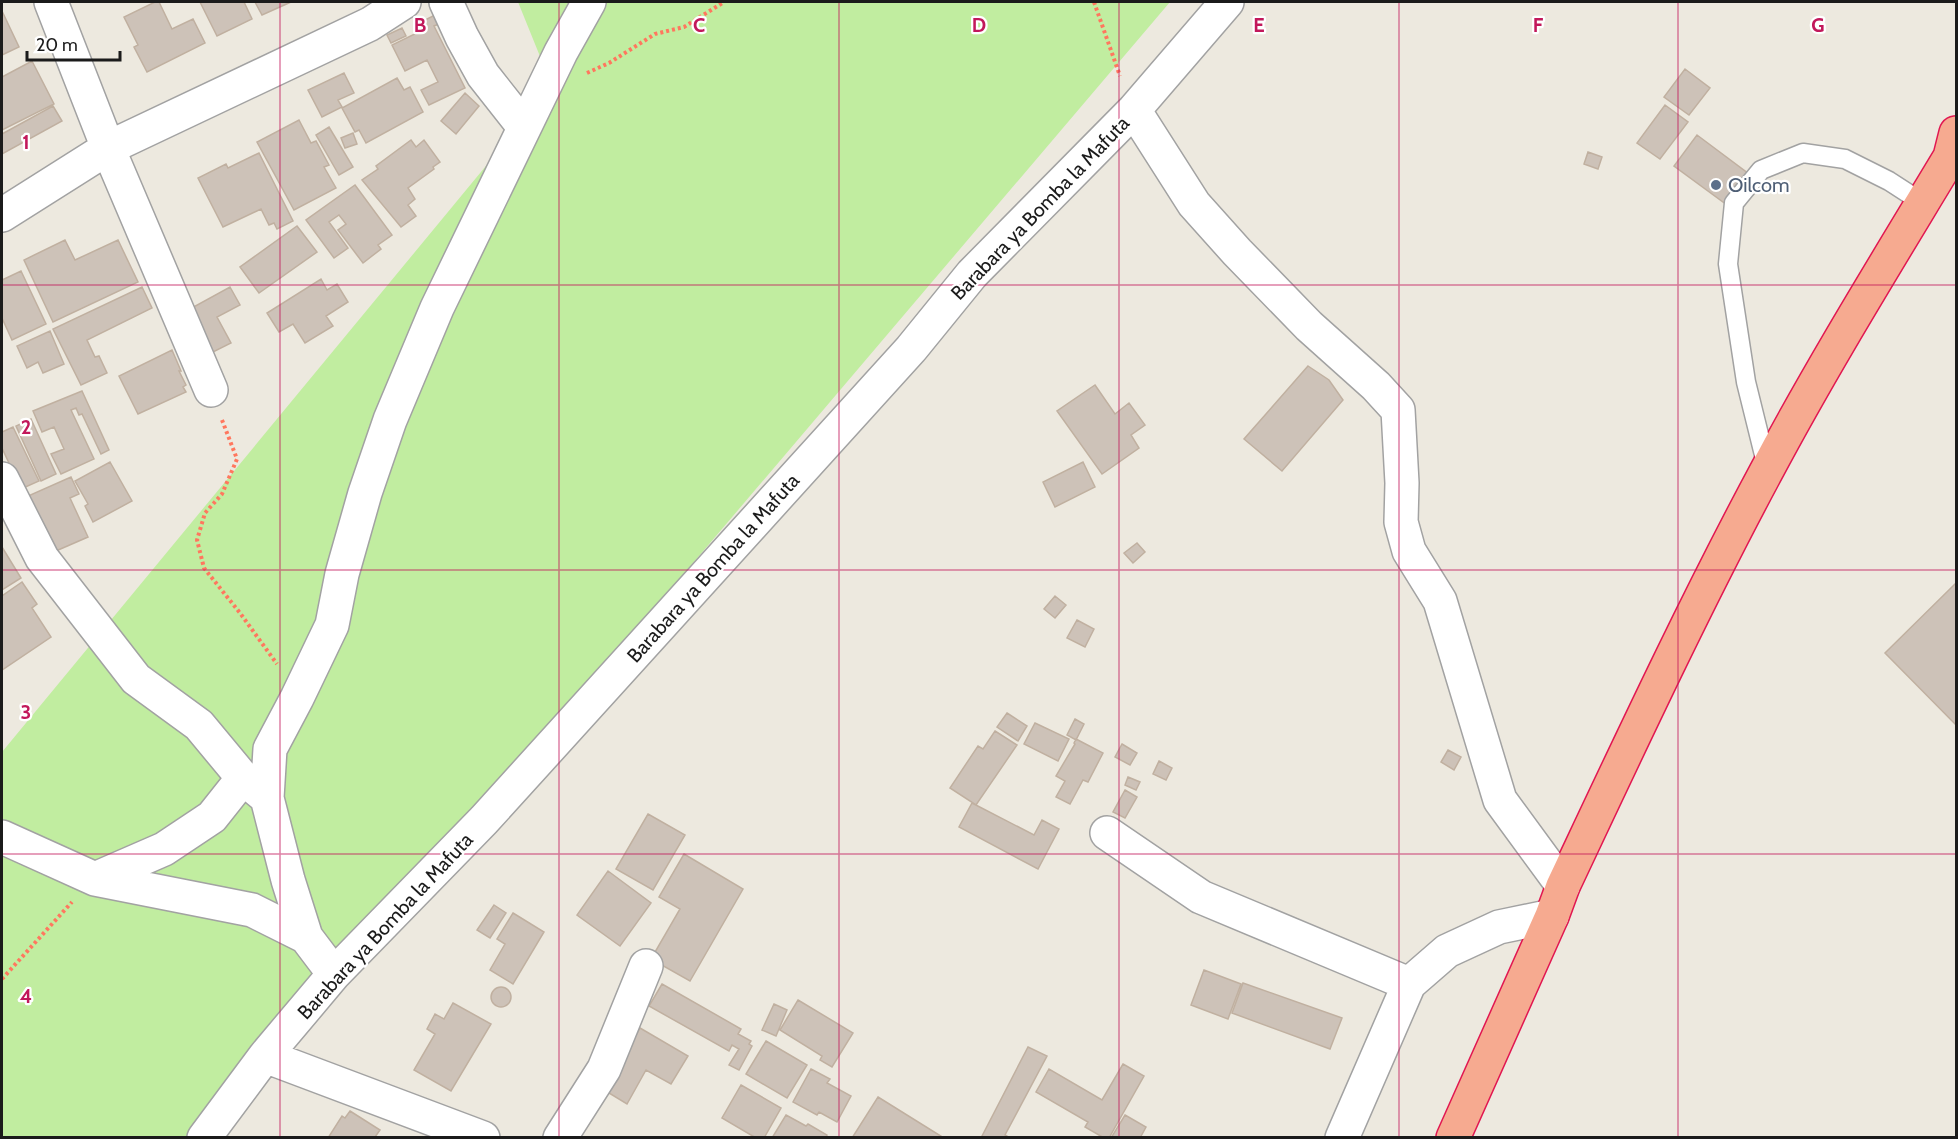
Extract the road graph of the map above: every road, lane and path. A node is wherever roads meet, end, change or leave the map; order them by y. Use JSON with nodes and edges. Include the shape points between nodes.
{"nodes":[{"id":1,"x":51,"y":2,"type":"edge"},
{"id":2,"x":404,"y":2,"type":"edge"},
{"id":3,"x":446,"y":2,"type":"edge"},
{"id":4,"x":589,"y":2,"type":"edge"},
{"id":5,"x":724,"y":2,"type":"edge"},
{"id":6,"x":1094,"y":2,"type":"edge"},
{"id":7,"x":1227,"y":2,"type":"edge"},
{"id":8,"x":544,"y":87,"type":"junction"},
{"id":9,"x":1134,"y":110,"type":"junction"},
{"id":10,"x":524,"y":128,"type":"junction"},
{"id":11,"x":1954,"y":147,"type":"edge"},
{"id":12,"x":108,"y":148,"type":"junction"},
{"id":13,"x":1923,"y":203,"type":"junction"},
{"id":14,"x":2,"y":215,"type":"edge"},
{"id":15,"x":211,"y":390,"type":"joint"},
{"id":16,"x":1767,"y":469,"type":"junction"},
{"id":17,"x":2,"y":479,"type":"edge"},
{"id":18,"x":297,"y":698,"type":"junction"},
{"id":19,"x":255,"y":788,"type":"junction"},
{"id":20,"x":1107,"y":833,"type":"dead end"},
{"id":21,"x":2,"y":837,"type":"edge"},
{"id":22,"x":95,"y":879,"type":"junction"},
{"id":23,"x":1563,"y":886,"type":"junction"},
{"id":24,"x":1552,"y":916,"type":"junction"},
{"id":25,"x":306,"y":937,"type":"junction"},
{"id":26,"x":646,"y":966,"type":"dead end"},
{"id":27,"x":334,"y":974,"type":"junction"},
{"id":28,"x":2,"y":979,"type":"edge"},
{"id":29,"x":1409,"y":984,"type":"junction"},
{"id":30,"x":265,"y":1056,"type":"junction"},
{"id":31,"x":204,"y":1137,"type":"edge"},
{"id":32,"x":483,"y":1137,"type":"edge"},
{"id":33,"x":560,"y":1137,"type":"edge"},
{"id":34,"x":1342,"y":1137,"type":"edge"},
{"id":35,"x":1453,"y":1137,"type":"edge"}],
"edges":[{"from":1,"to":12,"type":"street"},
{"from":2,"to":12,"type":"street","via":[[370,24]]},
{"from":3,"to":10,"type":"street","via":[[483,75]]},
{"from":4,"to":8,"type":"street"},
{"from":5,"to":8,"type":"path","via":[[684,27],[655,34],[609,63]]},
{"from":6,"to":9,"type":"path"},
{"from":7,"to":9,"type":"street","name":"Barabara ya Bomba la Mafuta"},
{"from":8,"to":10,"type":"street"},
{"from":9,"to":23,"type":"street","via":[[1194,204],[1301,318],[1398,410],[1401,522],[1409,551],[1440,600],[1500,800]]},
{"from":9,"to":27,"type":"street","name":"Barabara ya Bomba la Mafuta","via":[[972,274],[911,349],[492,812]]},
{"from":10,"to":18,"type":"street","via":[[437,308],[390,420],[342,574],[332,625]]},
{"from":11,"to":13,"type":"highway"},
{"from":12,"to":14,"type":"street"},
{"from":12,"to":15,"type":"street"},
{"from":13,"to":16,"type":"highway"},
{"from":13,"to":16,"type":"lane","via":[[1845,159],[1803,153],[1761,170],[1734,203],[1728,264],[1746,382]]},
{"from":15,"to":18,"type":"path","via":[[237,459],[222,495],[202,522],[197,540],[204,568],[269,652]]},
{"from":16,"to":23,"type":"highway","via":[[1702,594]]},
{"from":17,"to":19,"type":"street","via":[[42,558],[136,679],[198,725]]},
{"from":18,"to":19,"type":"street"},
{"from":19,"to":22,"type":"street","via":[[164,849]]},
{"from":19,"to":25,"type":"street"},
{"from":20,"to":29,"type":"street","via":[[1201,897]]},
{"from":21,"to":22,"type":"street"},
{"from":22,"to":25,"type":"street","via":[[252,910]]},
{"from":22,"to":28,"type":"path"},
{"from":23,"to":24,"type":"highway"},
{"from":24,"to":29,"type":"street","via":[[1499,927],[1447,951]]},
{"from":24,"to":35,"type":"highway"},
{"from":25,"to":27,"type":"street"},
{"from":26,"to":33,"type":"street","via":[[604,1069]]},
{"from":27,"to":30,"type":"street","name":"Barabara ya Bomba la Mafuta"},
{"from":29,"to":34,"type":"street"},
{"from":30,"to":31,"type":"street","name":"Barabara ya Bomba la Mafuta"},
{"from":30,"to":32,"type":"street"}]}
